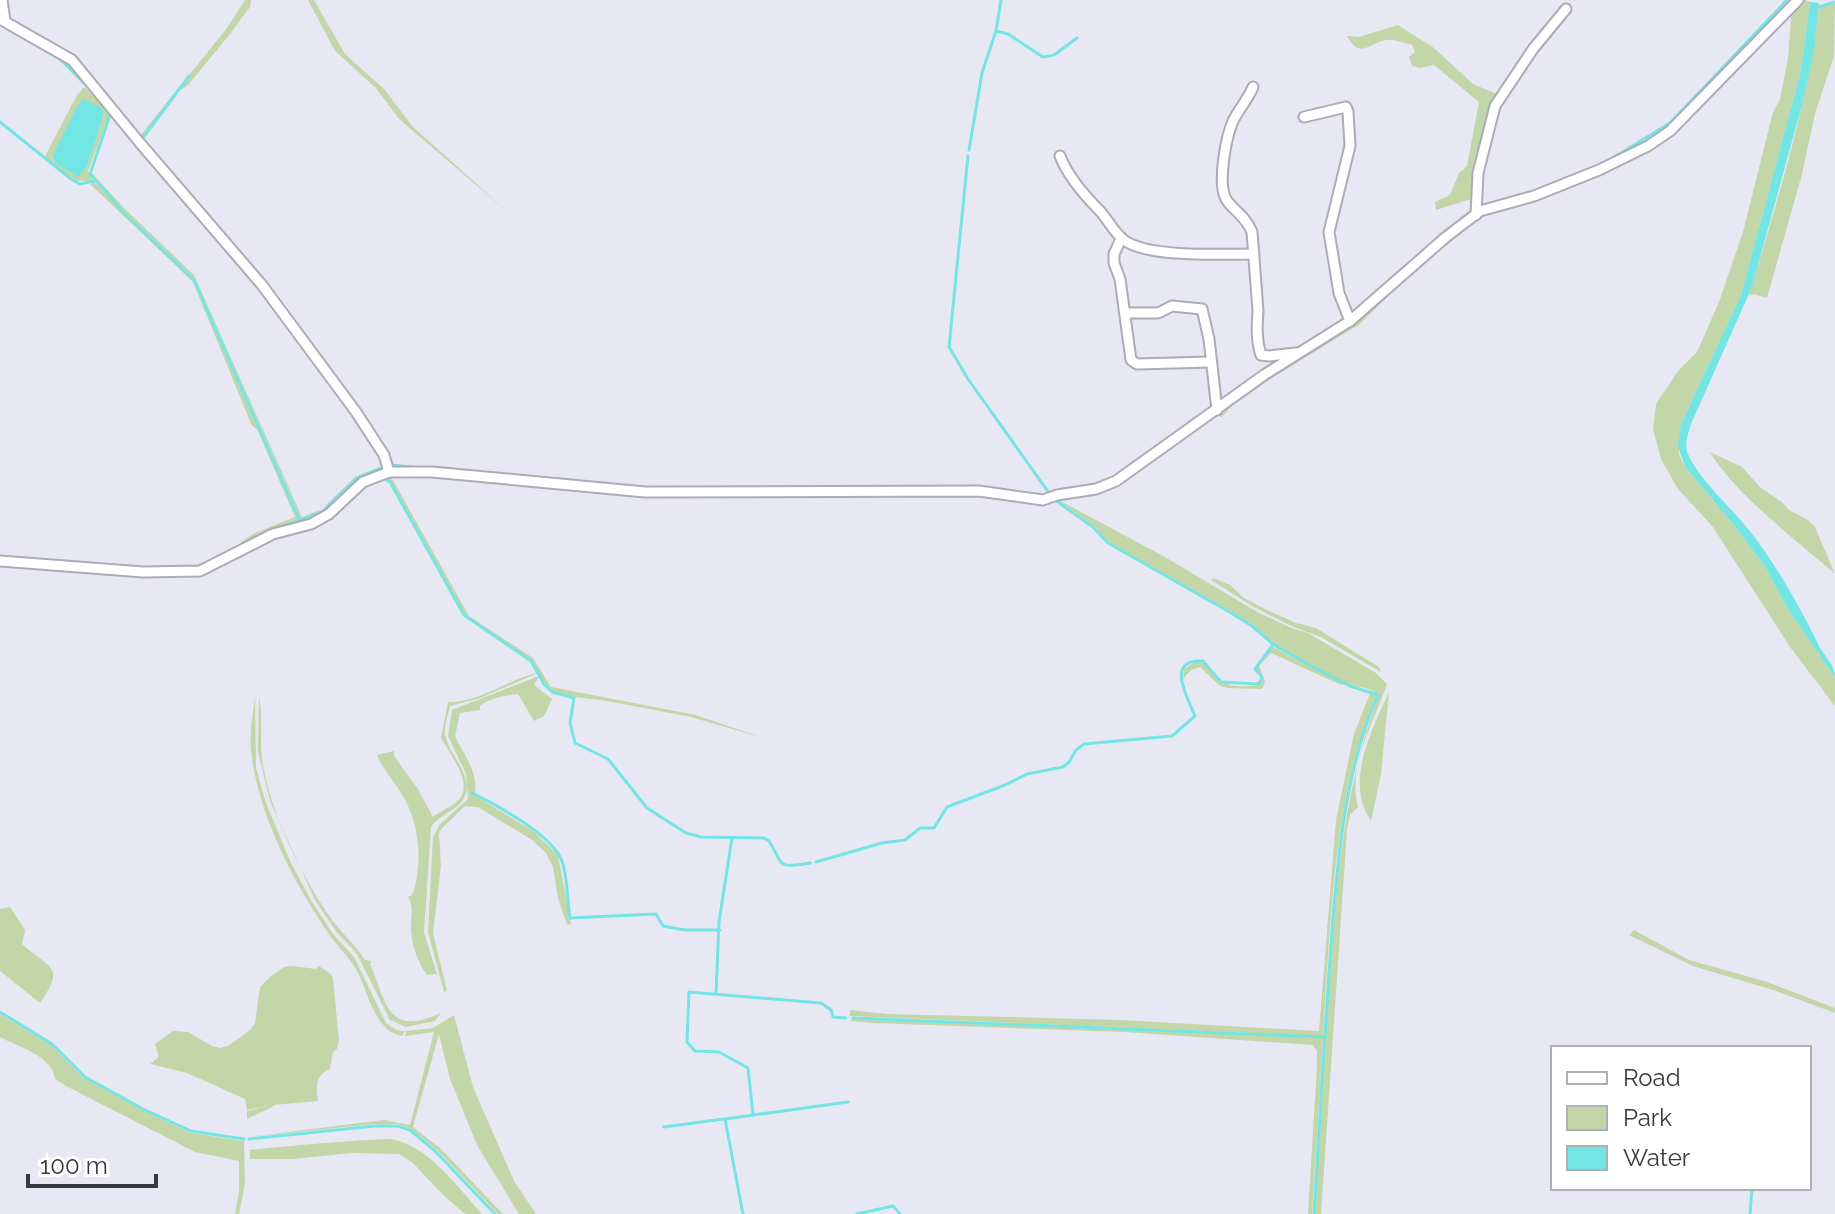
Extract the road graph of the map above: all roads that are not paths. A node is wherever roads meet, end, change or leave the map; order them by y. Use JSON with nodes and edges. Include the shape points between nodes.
{"nodes":[{"id":1,"x":2,"y":0,"type":"edge"},
{"id":2,"x":1798,"y":0,"type":"edge"},
{"id":3,"x":1566,"y":9,"type":"dead end"},
{"id":4,"x":2,"y":20,"type":"edge"},
{"id":5,"x":1253,"y":87,"type":"dead end"},
{"id":6,"x":1304,"y":117,"type":"dead end"},
{"id":7,"x":1060,"y":156,"type":"dead end"},
{"id":8,"x":1476,"y":215,"type":"junction"},
{"id":9,"x":1121,"y":239,"type":"junction"},
{"id":10,"x":1254,"y":254,"type":"junction"},
{"id":11,"x":1126,"y":313,"type":"junction"},
{"id":12,"x":1350,"y":321,"type":"junction"},
{"id":13,"x":1300,"y":353,"type":"junction"},
{"id":14,"x":1211,"y":362,"type":"junction"},
{"id":15,"x":1217,"y":410,"type":"junction"},
{"id":16,"x":389,"y":472,"type":"junction"},
{"id":17,"x":0,"y":561,"type":"edge"}],
"edges":[{"from":1,"to":4,"type":"street"},
{"from":2,"to":8,"type":"street","via":[[1659,139],[1599,170]]},
{"from":3,"to":8,"type":"street","via":[[1495,106],[1478,173]]},
{"from":4,"to":16,"type":"street","via":[[72,60],[262,285],[356,412]]},
{"from":5,"to":10,"type":"street","via":[[1232,123],[1222,176],[1226,200],[1249,226]]},
{"from":6,"to":12,"type":"street","via":[[1346,107],[1348,112],[1350,146],[1329,232],[1339,293]]},
{"from":7,"to":9,"type":"street"},
{"from":8,"to":12,"type":"street"},
{"from":9,"to":10,"type":"street","via":[[1157,251]]},
{"from":9,"to":11,"type":"street","via":[[1114,263]]},
{"from":10,"to":13,"type":"street","via":[[1261,355]]},
{"from":11,"to":14,"type":"street","via":[[1134,363]]},
{"from":11,"to":14,"type":"street","via":[[1158,313],[1172,306],[1202,309]]},
{"from":12,"to":13,"type":"street"},
{"from":13,"to":15,"type":"street"},
{"from":14,"to":15,"type":"street"},
{"from":15,"to":16,"type":"street","via":[[1105,487],[1043,500],[979,491],[645,492]]},
{"from":16,"to":17,"type":"street","via":[[363,482],[311,524],[273,534],[200,571]]}]}
